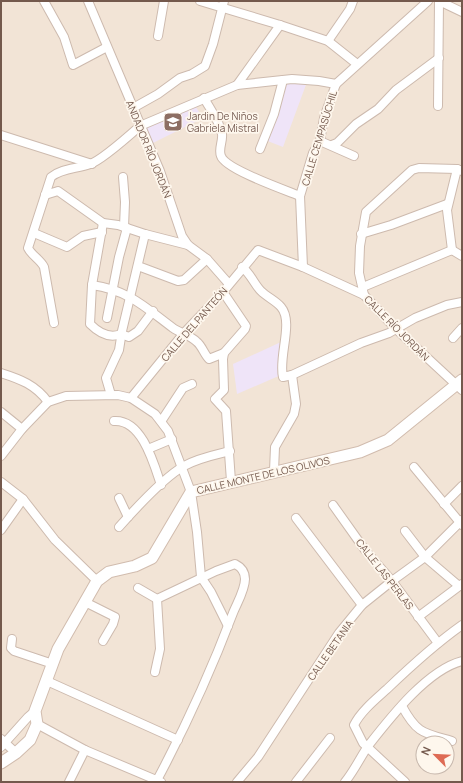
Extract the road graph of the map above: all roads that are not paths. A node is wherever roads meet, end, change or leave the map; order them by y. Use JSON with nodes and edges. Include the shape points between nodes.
{"nodes":[{"id":1,"x":44,"y":1,"type":"edge"},
{"id":2,"x":88,"y":1,"type":"edge"},
{"id":3,"x":164,"y":1,"type":"edge"},
{"id":4,"x":200,"y":1,"type":"edge"},
{"id":5,"x":353,"y":1,"type":"edge"},
{"id":6,"x":428,"y":1,"type":"edge"},
{"id":7,"x":439,"y":1,"type":"edge"},
{"id":8,"x":223,"y":5,"type":"edge"},
{"id":9,"x":462,"y":12,"type":"edge"},
{"id":10,"x":280,"y":24,"type":"junction"},
{"id":11,"x":158,"y":36,"type":"dead end"},
{"id":12,"x":328,"y":41,"type":"junction"},
{"id":13,"x":107,"y":47,"type":"junction"},
{"id":14,"x":439,"y":58,"type":"junction"},
{"id":15,"x":357,"y":64,"type":"junction"},
{"id":16,"x":283,"y":80,"type":"junction"},
{"id":17,"x":336,"y":84,"type":"junction"},
{"id":18,"x":237,"y":85,"type":"junction"},
{"id":19,"x":204,"y":98,"type":"junction"},
{"id":20,"x":438,"y":106,"type":"dead end"},
{"id":21,"x":132,"y":108,"type":"junction"},
{"id":22,"x":140,"y":126,"type":"junction"},
{"id":23,"x":1,"y":135,"type":"edge"},
{"id":24,"x":320,"y":141,"type":"junction"},
{"id":25,"x":332,"y":145,"type":"junction"},
{"id":26,"x":260,"y":149,"type":"dead end"},
{"id":27,"x":354,"y":156,"type":"dead end"},
{"id":28,"x":92,"y":164,"type":"junction"},
{"id":29,"x":459,"y":170,"type":"edge"},
{"id":30,"x":123,"y":177,"type":"dead end"},
{"id":31,"x":45,"y":195,"type":"junction"},
{"id":32,"x":300,"y":196,"type":"junction"},
{"id":33,"x":447,"y":204,"type":"junction"},
{"id":34,"x":103,"y":223,"type":"junction"},
{"id":35,"x":126,"y":228,"type":"junction"},
{"id":36,"x":34,"y":232,"type":"junction"},
{"id":37,"x":102,"y":232,"type":"junction"},
{"id":38,"x":145,"y":234,"type":"junction"},
{"id":39,"x":362,"y":234,"type":"junction"},
{"id":40,"x":188,"y":244,"type":"junction"},
{"id":41,"x":258,"y":250,"type":"joint"},
{"id":42,"x":452,"y":250,"type":"junction"},
{"id":43,"x":461,"y":255,"type":"edge"},
{"id":44,"x":207,"y":259,"type":"junction"},
{"id":45,"x":138,"y":266,"type":"junction"},
{"id":46,"x":303,"y":267,"type":"junction"},
{"id":47,"x":242,"y":268,"type":"junction"},
{"id":48,"x":228,"y":284,"type":"junction"},
{"id":49,"x":92,"y":285,"type":"junction"},
{"id":50,"x":113,"y":288,"type":"junction"},
{"id":51,"x":364,"y":291,"type":"junction"},
{"id":52,"x":223,"y":292,"type":"junction"},
{"id":53,"x":131,"y":297,"type":"junction"},
{"id":54,"x":462,"y":302,"type":"edge"},
{"id":55,"x":154,"y":312,"type":"junction"},
{"id":56,"x":107,"y":318,"type":"dead end"},
{"id":57,"x":54,"y":323,"type":"dead end"},
{"id":58,"x":395,"y":328,"type":"junction"},
{"id":59,"x":462,"y":328,"type":"edge"},
{"id":60,"x":184,"y":333,"type":"junction"},
{"id":61,"x":121,"y":334,"type":"junction"},
{"id":62,"x":453,"y":338,"type":"dead end"},
{"id":63,"x":224,"y":353,"type":"junction"},
{"id":64,"x":1,"y":373,"type":"edge"},
{"id":65,"x":292,"y":375,"type":"junction"},
{"id":66,"x":192,"y":384,"type":"dead end"},
{"id":67,"x":460,"y":385,"type":"edge"},
{"id":68,"x":111,"y":395,"type":"junction"},
{"id":69,"x":131,"y":398,"type":"junction"},
{"id":70,"x":48,"y":402,"type":"junction"},
{"id":71,"x":1,"y":412,"type":"edge"},
{"id":72,"x":162,"y":420,"type":"junction"},
{"id":73,"x":114,"y":421,"type":"dead end"},
{"id":74,"x":22,"y":429,"type":"junction"},
{"id":75,"x":172,"y":439,"type":"junction"},
{"id":76,"x":148,"y":449,"type":"junction"},
{"id":77,"x":230,"y":450,"type":"junction"},
{"id":78,"x":1,"y":456,"type":"edge"},
{"id":79,"x":182,"y":467,"type":"junction"},
{"id":80,"x":414,"y":467,"type":"dead end"},
{"id":81,"x":274,"y":471,"type":"junction"},
{"id":82,"x":231,"y":481,"type":"junction"},
{"id":83,"x":1,"y":482,"type":"edge"},
{"id":84,"x":161,"y":485,"type":"junction"},
{"id":85,"x":462,"y":486,"type":"edge"},
{"id":86,"x":191,"y":492,"type":"junction"},
{"id":87,"x":23,"y":498,"type":"junction"},
{"id":88,"x":119,"y":498,"type":"dead end"},
{"id":89,"x":444,"y":504,"type":"junction"},
{"id":90,"x":333,"y":505,"type":"dead end"},
{"id":91,"x":128,"y":517,"type":"junction"},
{"id":92,"x":296,"y":518,"type":"dead end"},
{"id":93,"x":461,"y":522,"type":"edge"},
{"id":94,"x":119,"y":527,"type":"dead end"},
{"id":95,"x":1,"y":530,"type":"edge"},
{"id":96,"x":405,"y":531,"type":"dead end"},
{"id":97,"x":425,"y":557,"type":"junction"},
{"id":98,"x":201,"y":578,"type":"junction"},
{"id":99,"x":97,"y":581,"type":"junction"},
{"id":100,"x":392,"y":581,"type":"junction"},
{"id":101,"x":461,"y":585,"type":"edge"},
{"id":102,"x":138,"y":588,"type":"dead end"},
{"id":103,"x":157,"y":599,"type":"junction"},
{"id":104,"x":85,"y":602,"type":"junction"},
{"id":105,"x":362,"y":605,"type":"junction"},
{"id":106,"x":418,"y":617,"type":"junction"},
{"id":107,"x":462,"y":625,"type":"edge"},
{"id":108,"x":228,"y":626,"type":"junction"},
{"id":109,"x":12,"y":639,"type":"dead end"},
{"id":110,"x":103,"y":642,"type":"dead end"},
{"id":111,"x":438,"y":643,"type":"junction"},
{"id":112,"x":462,"y":661,"type":"edge"},
{"id":113,"x":53,"y":664,"type":"junction"},
{"id":114,"x":155,"y":672,"type":"dead end"},
{"id":115,"x":47,"y":681,"type":"junction"},
{"id":116,"x":402,"y":706,"type":"junction"},
{"id":117,"x":36,"y":711,"type":"junction"},
{"id":118,"x":37,"y":724,"type":"junction"},
{"id":119,"x":435,"y":735,"type":"edge"},
{"id":120,"x":330,"y":738,"type":"dead end"},
{"id":121,"x":178,"y":740,"type":"junction"},
{"id":122,"x":3,"y":743,"type":"edge"},
{"id":123,"x":368,"y":748,"type":"junction"},
{"id":124,"x":85,"y":750,"type":"junction"},
{"id":125,"x":16,"y":754,"type":"junction"},
{"id":126,"x":1,"y":763,"type":"edge"},
{"id":127,"x":158,"y":781,"type":"edge"},
{"id":128,"x":69,"y":782,"type":"edge"},
{"id":129,"x":237,"y":782,"type":"edge"},
{"id":130,"x":297,"y":782,"type":"edge"},
{"id":131,"x":345,"y":782,"type":"edge"},
{"id":132,"x":405,"y":782,"type":"edge"}],
"edges":[{"from":1,"to":13,"type":"street","via":[[64,37],[73,65]]},
{"from":2,"to":13,"type":"street","name":"ANDADOR RÍO JORDÁN"},
{"from":3,"to":11,"type":"street"},
{"from":4,"to":8,"type":"street"},
{"from":5,"to":12,"type":"street"},
{"from":6,"to":15,"type":"street","name":"CALLE CEMPASÚCHIL"},
{"from":7,"to":9,"type":"street"},
{"from":7,"to":14,"type":"street"},
{"from":8,"to":10,"type":"street"},
{"from":8,"to":21,"type":"street","via":[[213,44],[204,66]]},
{"from":10,"to":12,"type":"street"},
{"from":10,"to":18,"type":"street"},
{"from":12,"to":15,"type":"street"},
{"from":13,"to":21,"type":"street","name":"ANDADOR RÍO JORDÁN"},
{"from":14,"to":20,"type":"street"},
{"from":14,"to":25,"type":"street","via":[[396,90],[378,109]]},
{"from":15,"to":17,"type":"street","name":"CALLE CEMPASÚCHIL"},
{"from":16,"to":17,"type":"street"},
{"from":16,"to":18,"type":"street"},
{"from":16,"to":26,"type":"street","via":[[274,114]]},
{"from":17,"to":24,"type":"street","name":"CALLE CEMPASÚCHIL","via":[[324,118]]},
{"from":18,"to":19,"type":"street"},
{"from":19,"to":22,"type":"street"},
{"from":19,"to":32,"type":"street","via":[[222,132],[220,150],[225,163]]},
{"from":21,"to":22,"type":"street","name":"ANDADOR RÍO JORDÁN"},
{"from":22,"to":28,"type":"street"},
{"from":22,"to":40,"type":"street","name":"ANDADOR RÍO JORDÁN","via":[[160,172],[182,236]]},
{"from":23,"to":28,"type":"street"},
{"from":24,"to":25,"type":"street"},
{"from":24,"to":32,"type":"street","name":"CALLE CEMPASÚCHIL","via":[[313,153]]},
{"from":25,"to":27,"type":"street"},
{"from":28,"to":31,"type":"street","via":[[57,172],[51,177]]},
{"from":29,"to":33,"type":"street"},
{"from":29,"to":39,"type":"street","via":[[412,170],[366,212]]},
{"from":30,"to":35,"type":"street"},
{"from":31,"to":34,"type":"street","via":[[58,191]]},
{"from":31,"to":36,"type":"street"},
{"from":32,"to":46,"type":"street","name":"CALLE CEMPASÚCHIL"},
{"from":33,"to":39,"type":"street"},
{"from":33,"to":42,"type":"street"},
{"from":34,"to":35,"type":"street"},
{"from":34,"to":37,"type":"street"},
{"from":35,"to":38,"type":"street"},
{"from":35,"to":50,"type":"street"},
{"from":36,"to":37,"type":"street","via":[[67,247],[83,236]]},
{"from":36,"to":57,"type":"street","via":[[28,248],[44,267]]},
{"from":37,"to":49,"type":"street"},
{"from":38,"to":40,"type":"street"},
{"from":38,"to":45,"type":"street"},
{"from":39,"to":51,"type":"street","via":[[359,273]]},
{"from":40,"to":44,"type":"street","name":"ANDADOR RÍO JORDÁN"},
{"from":41,"to":46,"type":"street","name":"CALLE RÍO JORDÁN"},
{"from":41,"to":47,"type":"street","name":"CALLE DEL PANTEÓN"},
{"from":42,"to":43,"type":"street"},
{"from":42,"to":51,"type":"street"},
{"from":44,"to":45,"type":"street","via":[[184,280],[178,281]]},
{"from":44,"to":48,"type":"street","name":"ANDADOR RÍO JORDÁN"},
{"from":45,"to":53,"type":"street"},
{"from":46,"to":51,"type":"street","name":"CALLE RÍO JORDÁN"},
{"from":47,"to":48,"type":"street","name":"CALLE DEL PANTEÓN"},
{"from":47,"to":65,"type":"street","via":[[248,272],[260,290],[281,307],[285,315],[281,367],[283,377]]},
{"from":48,"to":52,"type":"street","name":"CALLE DEL PANTEÓN"},
{"from":49,"to":50,"type":"street"},
{"from":49,"to":61,"type":"street","via":[[90,324],[111,336]]},
{"from":50,"to":53,"type":"street"},
{"from":50,"to":56,"type":"street"},
{"from":51,"to":58,"type":"street","name":"CALLE RÍO JORDÁN"},
{"from":52,"to":60,"type":"street","name":"CALLE DEL PANTEÓN"},
{"from":52,"to":63,"type":"street","via":[[246,326]]},
{"from":53,"to":55,"type":"street"},
{"from":53,"to":61,"type":"street"},
{"from":54,"to":58,"type":"street","via":[[447,305]]},
{"from":55,"to":60,"type":"street"},
{"from":55,"to":61,"type":"street","via":[[138,331],[129,337]]},
{"from":58,"to":65,"type":"street","via":[[389,333]]},
{"from":58,"to":67,"type":"street","name":"CALLE RÍO JORDÁN"},
{"from":59,"to":62,"type":"street"},
{"from":60,"to":63,"type":"street","via":[[198,342],[209,359]]},
{"from":60,"to":69,"type":"street","name":"CALLE DEL PANTEÓN"},
{"from":61,"to":68,"type":"street","via":[[119,350],[106,378]]},
{"from":63,"to":77,"type":"street","via":[[224,390],[215,400],[226,411]]},
{"from":64,"to":70,"type":"street","via":[[26,382],[41,392]]},
{"from":65,"to":81,"type":"street","via":[[296,404],[291,421],[275,447]]},
{"from":66,"to":72,"type":"street","via":[[183,388]]},
{"from":67,"to":81,"type":"street","name":"CALLE MONTE DE LOS OLIVOS","via":[[388,440],[360,452]]},
{"from":68,"to":69,"type":"street"},
{"from":68,"to":70,"type":"street","via":[[66,396]]},
{"from":69,"to":72,"type":"street"},
{"from":70,"to":74,"type":"street"},
{"from":71,"to":74,"type":"street"},
{"from":72,"to":75,"type":"street"},
{"from":73,"to":76,"type":"street","via":[[128,425]]},
{"from":74,"to":78,"type":"street"},
{"from":75,"to":76,"type":"street"},
{"from":75,"to":79,"type":"street"},
{"from":76,"to":84,"type":"street"},
{"from":77,"to":79,"type":"street"},
{"from":77,"to":82,"type":"street"},
{"from":79,"to":84,"type":"street"},
{"from":79,"to":86,"type":"street"},
{"from":80,"to":89,"type":"street"},
{"from":81,"to":82,"type":"street","name":"CALLE MONTE DE LOS OLIVOS"},
{"from":82,"to":86,"type":"street","name":"CALLE MONTE DE LOS OLIVOS"},
{"from":83,"to":87,"type":"street"},
{"from":84,"to":91,"type":"street"},
{"from":85,"to":89,"type":"street"},
{"from":86,"to":98,"type":"street"},
{"from":86,"to":99,"type":"street","name":"CALLE MONTE DE LOS OLIVOS","via":[[152,558],[135,566],[109,572]]},
{"from":87,"to":95,"type":"street"},
{"from":87,"to":99,"type":"street","via":[[51,536]]},
{"from":88,"to":91,"type":"street"},
{"from":89,"to":93,"type":"street"},
{"from":90,"to":100,"type":"street","name":"CALLE LAS PERLAS","via":[[365,550]]},
{"from":91,"to":94,"type":"street"},
{"from":92,"to":105,"type":"street"},
{"from":93,"to":97,"type":"street","name":"CALLE BETANIA"},
{"from":96,"to":97,"type":"street"},
{"from":97,"to":100,"type":"street","name":"CALLE BETANIA"},
{"from":97,"to":101,"type":"street"},
{"from":98,"to":103,"type":"street"},
{"from":98,"to":108,"type":"street"},
{"from":98,"to":108,"type":"street","via":[[235,564],[242,569],[244,584]]},
{"from":99,"to":104,"type":"street","name":"CALLE MONTE DE LOS OLIVOS"},
{"from":100,"to":105,"type":"street","name":"CALLE BETANIA"},
{"from":100,"to":106,"type":"street","name":"CALLE LAS PERLAS"},
{"from":101,"to":106,"type":"street"},
{"from":102,"to":103,"type":"street"},
{"from":103,"to":114,"type":"street","via":[[160,649]]},
{"from":104,"to":110,"type":"street","via":[[115,617]]},
{"from":104,"to":113,"type":"street","name":"CALLE MONTE DE LOS OLIVOS","via":[[58,649]]},
{"from":105,"to":129,"type":"street","name":"CALLE BETANIA","via":[[339,633],[258,757]]},
{"from":106,"to":111,"type":"street","name":"CALLE LAS PERLAS"},
{"from":107,"to":111,"type":"street"},
{"from":108,"to":121,"type":"street"},
{"from":109,"to":113,"type":"street","via":[[11,648],[14,651]]},
{"from":111,"to":123,"type":"street","via":[[369,705],[354,725]]},
{"from":112,"to":116,"type":"street","via":[[439,671]]},
{"from":113,"to":115,"type":"street","name":"CALLE MONTE DE LOS OLIVOS"},
{"from":115,"to":117,"type":"street","name":"CALLE MONTE DE LOS OLIVOS"},
{"from":115,"to":121,"type":"street"},
{"from":116,"to":119,"type":"street","via":[[411,723],[418,729]]},
{"from":116,"to":123,"type":"street"},
{"from":117,"to":118,"type":"street","name":"CALLE MONTE DE LOS OLIVOS"},
{"from":117,"to":122,"type":"street"},
{"from":118,"to":124,"type":"street"},
{"from":118,"to":125,"type":"street","via":[[30,740]]},
{"from":120,"to":130,"type":"street"},
{"from":121,"to":127,"type":"street"},
{"from":122,"to":125,"type":"street"},
{"from":123,"to":131,"type":"street"},
{"from":123,"to":132,"type":"street"},
{"from":124,"to":127,"type":"street"},
{"from":124,"to":128,"type":"street"},
{"from":125,"to":126,"type":"street"}]}
